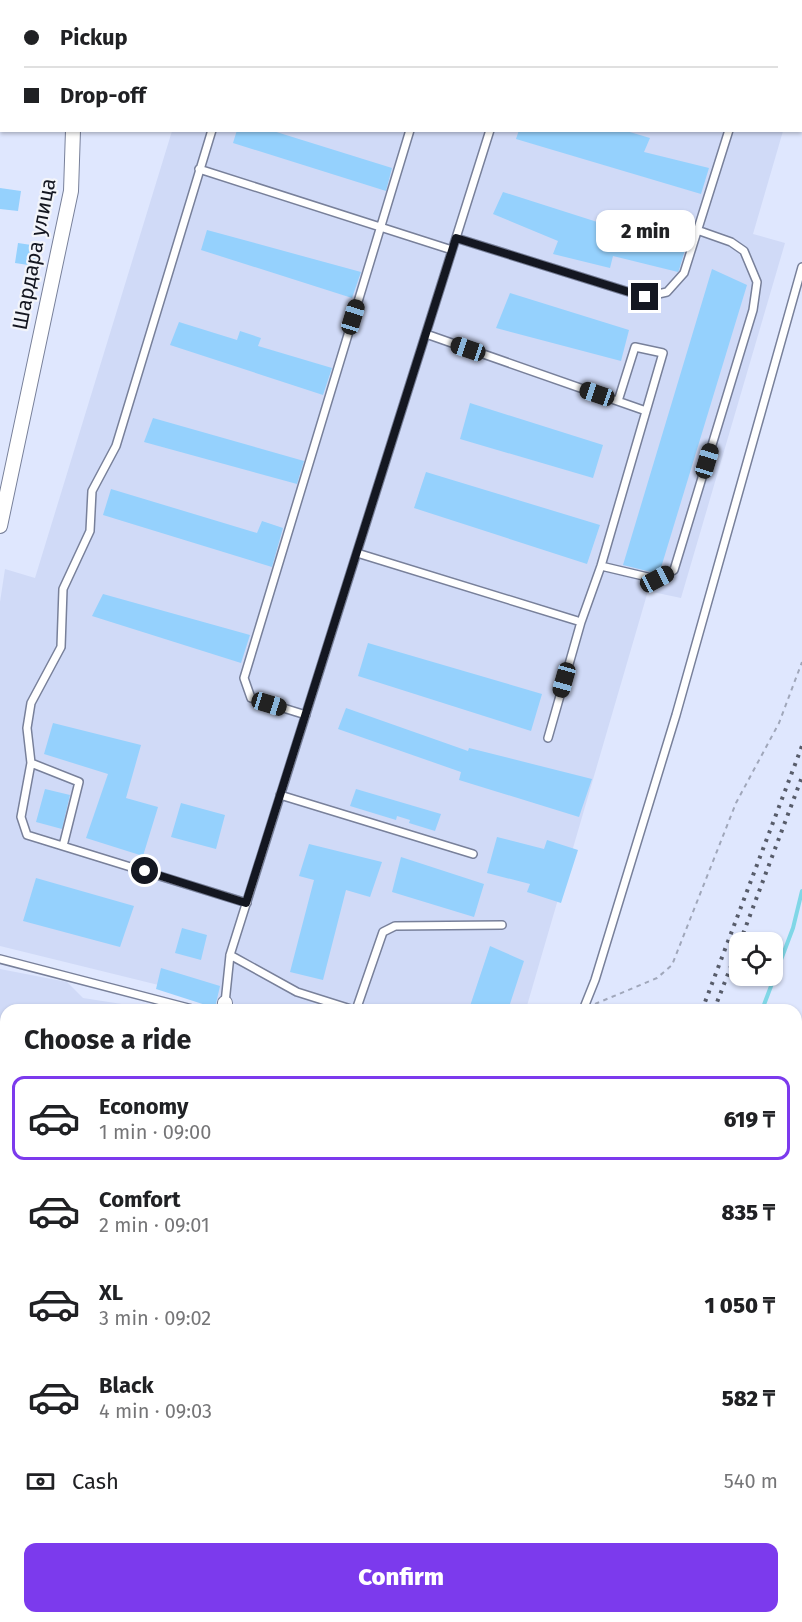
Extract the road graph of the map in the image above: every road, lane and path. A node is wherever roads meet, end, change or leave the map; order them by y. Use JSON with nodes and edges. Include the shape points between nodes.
{"nodes":[{"id":1,"x":73,"y":132,"type":"edge"},
{"id":2,"x":211,"y":132,"type":"edge"},
{"id":3,"x":409,"y":132,"type":"edge"},
{"id":4,"x":489,"y":132,"type":"edge"},
{"id":5,"x":728,"y":132,"type":"edge"},
{"id":6,"x":200,"y":170,"type":"junction"},
{"id":7,"x":381,"y":227,"type":"junction"},
{"id":8,"x":697,"y":230,"type":"junction"},
{"id":9,"x":456,"y":238,"type":"junction"},
{"id":10,"x":452,"y":249,"type":"junction"},
{"id":11,"x":802,"y":267,"type":"edge"},
{"id":12,"x":426,"y":334,"type":"junction"},
{"id":13,"x":618,"y":401,"type":"junction"},
{"id":14,"x":646,"y":411,"type":"junction"},
{"id":15,"x":0,"y":526,"type":"edge"},
{"id":16,"x":357,"y":553,"type":"junction"},
{"id":17,"x":601,"y":566,"type":"junction"},
{"id":18,"x":581,"y":622,"type":"junction"},
{"id":19,"x":802,"y":662,"type":"edge"},
{"id":20,"x":306,"y":714,"type":"junction"},
{"id":21,"x":548,"y":738,"type":"dead end"},
{"id":22,"x":31,"y":763,"type":"junction"},
{"id":23,"x":280,"y":795,"type":"junction"},
{"id":24,"x":63,"y":846,"type":"junction"},
{"id":25,"x":473,"y":854,"type":"dead end"},
{"id":26,"x":246,"y":903,"type":"junction"},
{"id":27,"x":502,"y":926,"type":"dead end"},
{"id":28,"x":230,"y":955,"type":"junction"},
{"id":29,"x":0,"y":959,"type":"edge"},
{"id":30,"x":173,"y":1004,"type":"edge"},
{"id":31,"x":224,"y":1004,"type":"edge"},
{"id":32,"x":336,"y":1004,"type":"edge"},
{"id":33,"x":357,"y":1004,"type":"edge"},
{"id":34,"x":585,"y":1004,"type":"edge"},
{"id":35,"x":595,"y":1004,"type":"edge"}],
"edges":[{"from":1,"to":15,"type":"street","name":"Шардара улица","via":[[71,191]]},
{"from":2,"to":6,"type":"lane"},
{"from":3,"to":7,"type":"lane"},
{"from":4,"to":9,"type":"lane"},
{"from":5,"to":8,"type":"lane"},
{"from":6,"to":7,"type":"lane"},
{"from":6,"to":22,"type":"lane","via":[[116,446],[92,491],[90,531],[63,589],[61,647],[31,703],[27,728]]},
{"from":7,"to":10,"type":"lane"},
{"from":7,"to":20,"type":"lane","via":[[244,678],[251,698]]},
{"from":8,"to":9,"type":"lane","via":[[684,273],[667,292],[645,297]]},
{"from":8,"to":17,"type":"lane","via":[[744,250],[757,282],[753,310],[674,570],[657,579]]},
{"from":9,"to":10,"type":"lane"},
{"from":10,"to":12,"type":"lane"},
{"from":11,"to":34,"type":"lane","via":[[676,715]]},
{"from":12,"to":13,"type":"lane"},
{"from":12,"to":16,"type":"lane"},
{"from":13,"to":14,"type":"lane"},
{"from":13,"to":14,"type":"lane","via":[[635,347],[663,353]]},
{"from":14,"to":17,"type":"lane"},
{"from":16,"to":18,"type":"lane"},
{"from":16,"to":20,"type":"lane"},
{"from":17,"to":18,"type":"lane"},
{"from":18,"to":21,"type":"lane"},
{"from":19,"to":35,"type":"path","via":[[779,723],[736,804],[672,965],[657,978]]},
{"from":20,"to":23,"type":"lane"},
{"from":22,"to":24,"type":"lane","via":[[21,817],[27,835]]},
{"from":22,"to":24,"type":"lane","via":[[79,782]]},
{"from":23,"to":25,"type":"lane"},
{"from":23,"to":26,"type":"lane"},
{"from":24,"to":26,"type":"lane"},
{"from":26,"to":28,"type":"lane"},
{"from":27,"to":33,"type":"lane","via":[[394,926],[383,932]]},
{"from":28,"to":31,"type":"lane"},
{"from":28,"to":32,"type":"lane","via":[[297,992]]},
{"from":29,"to":30,"type":"lane"}]}
